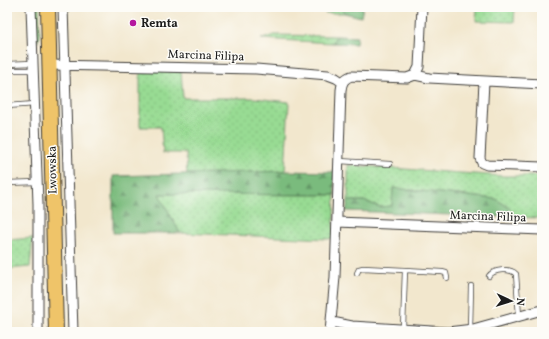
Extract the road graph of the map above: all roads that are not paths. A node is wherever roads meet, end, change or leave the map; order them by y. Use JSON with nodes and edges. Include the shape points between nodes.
{"nodes":[{"id":1,"x":31,"y":7,"type":"edge"},
{"id":2,"x":48,"y":7,"type":"edge"},
{"id":3,"x":63,"y":7,"type":"edge"},
{"id":4,"x":422,"y":7,"type":"edge"},
{"id":5,"x":64,"y":29,"type":"junction"},
{"id":6,"x":48,"y":30,"type":"junction"},
{"id":7,"x":49,"y":45,"type":"junction"},
{"id":8,"x":32,"y":46,"type":"junction"},
{"id":9,"x":7,"y":64,"type":"edge"},
{"id":10,"x":49,"y":64,"type":"junction"},
{"id":11,"x":66,"y":64,"type":"junction"},
{"id":12,"x":33,"y":66,"type":"junction"},
{"id":13,"x":7,"y":70,"type":"edge"},
{"id":14,"x":415,"y":75,"type":"junction"},
{"id":15,"x":342,"y":82,"type":"junction"},
{"id":16,"x":484,"y":82,"type":"junction"},
{"id":17,"x":542,"y":84,"type":"edge"},
{"id":18,"x":67,"y":98,"type":"junction"},
{"id":19,"x":50,"y":99,"type":"junction"},
{"id":20,"x":35,"y":104,"type":"junction"},
{"id":21,"x":7,"y":106,"type":"edge"},
{"id":22,"x":68,"y":128,"type":"junction"},
{"id":23,"x":51,"y":129,"type":"junction"},
{"id":24,"x":339,"y":161,"type":"junction"},
{"id":25,"x":390,"y":164,"type":"dead end"},
{"id":26,"x":542,"y":167,"type":"edge"},
{"id":27,"x":52,"y":168,"type":"junction"},
{"id":28,"x":69,"y":168,"type":"junction"},
{"id":29,"x":37,"y":182,"type":"junction"},
{"id":30,"x":7,"y":183,"type":"edge"},
{"id":31,"x":37,"y":195,"type":"junction"},
{"id":32,"x":52,"y":198,"type":"junction"},
{"id":33,"x":70,"y":201,"type":"junction"},
{"id":34,"x":338,"y":222,"type":"junction"},
{"id":35,"x":542,"y":230,"type":"edge"},
{"id":36,"x":71,"y":259,"type":"junction"},
{"id":37,"x":54,"y":260,"type":"junction"},
{"id":38,"x":406,"y":270,"type":"junction"},
{"id":39,"x":357,"y":273,"type":"dead end"},
{"id":40,"x":489,"y":276,"type":"dead end"},
{"id":41,"x":447,"y":278,"type":"dead end"},
{"id":42,"x":471,"y":286,"type":"dead end"},
{"id":43,"x":55,"y":290,"type":"junction"},
{"id":44,"x":72,"y":290,"type":"junction"},
{"id":45,"x":542,"y":310,"type":"edge"},
{"id":46,"x":519,"y":316,"type":"junction"},
{"id":47,"x":332,"y":322,"type":"junction"},
{"id":48,"x":403,"y":328,"type":"junction"},
{"id":49,"x":470,"y":330,"type":"junction"},
{"id":50,"x":38,"y":332,"type":"edge"},
{"id":51,"x":56,"y":332,"type":"edge"},
{"id":52,"x":72,"y":332,"type":"edge"},
{"id":53,"x":330,"y":332,"type":"edge"}],
"edges":[{"from":1,"to":8,"type":"street"},
{"from":2,"to":6,"type":"main road","name":"Lwowska"},
{"from":3,"to":5,"type":"street"},
{"from":4,"to":14,"type":"street","via":[[419,67]]},
{"from":5,"to":6,"type":"street"},
{"from":5,"to":11,"type":"street"},
{"from":6,"to":7,"type":"main road","name":"Lwowska"},
{"from":7,"to":8,"type":"street"},
{"from":7,"to":10,"type":"main road","name":"Lwowska"},
{"from":8,"to":12,"type":"street"},
{"from":9,"to":12,"type":"lane"},
{"from":10,"to":11,"type":"street","name":"Marcina Filipa"},
{"from":10,"to":19,"type":"main road","name":"Lwowska"},
{"from":11,"to":15,"type":"street","name":"Marcina Filipa","via":[[256,69],[328,75]]},
{"from":11,"to":18,"type":"street"},
{"from":12,"to":13,"type":"lane"},
{"from":12,"to":20,"type":"street"},
{"from":14,"to":15,"type":"street","via":[[407,78],[351,76]]},
{"from":14,"to":16,"type":"street"},
{"from":15,"to":24,"type":"street"},
{"from":16,"to":17,"type":"street"},
{"from":16,"to":26,"type":"street","via":[[480,158],[482,162],[487,165]]},
{"from":18,"to":19,"type":"street"},
{"from":18,"to":22,"type":"street"},
{"from":19,"to":23,"type":"main road","name":"Lwowska"},
{"from":20,"to":21,"type":"lane"},
{"from":20,"to":29,"type":"street"},
{"from":22,"to":23,"type":"street"},
{"from":22,"to":28,"type":"street"},
{"from":23,"to":27,"type":"main road","name":"Lwowska"},
{"from":24,"to":25,"type":"lane"},
{"from":24,"to":34,"type":"street"},
{"from":27,"to":28,"type":"street"},
{"from":27,"to":32,"type":"main road","name":"Lwowska"},
{"from":28,"to":33,"type":"street"},
{"from":29,"to":30,"type":"lane"},
{"from":29,"to":31,"type":"street"},
{"from":31,"to":32,"type":"street"},
{"from":31,"to":50,"type":"street"},
{"from":32,"to":33,"type":"street"},
{"from":32,"to":37,"type":"main road","name":"Lwowska"},
{"from":33,"to":36,"type":"street"},
{"from":34,"to":35,"type":"street","name":"Marcina Filipa"},
{"from":34,"to":47,"type":"street"},
{"from":36,"to":37,"type":"street"},
{"from":36,"to":44,"type":"street"},
{"from":37,"to":43,"type":"main road","name":"Lwowska"},
{"from":38,"to":39,"type":"lane","via":[[363,268]]},
{"from":38,"to":41,"type":"lane","via":[[442,272],[446,273]]},
{"from":38,"to":48,"type":"lane"},
{"from":40,"to":46,"type":"lane","via":[[500,270],[513,271],[516,274]]},
{"from":42,"to":49,"type":"lane"},
{"from":43,"to":44,"type":"street"},
{"from":43,"to":51,"type":"main road","name":"Lwowska"},
{"from":44,"to":52,"type":"street"},
{"from":45,"to":46,"type":"street"},
{"from":46,"to":49,"type":"street"},
{"from":47,"to":48,"type":"street","via":[[352,326]]},
{"from":47,"to":53,"type":"street"},
{"from":48,"to":49,"type":"street","via":[[448,332]]}]}
